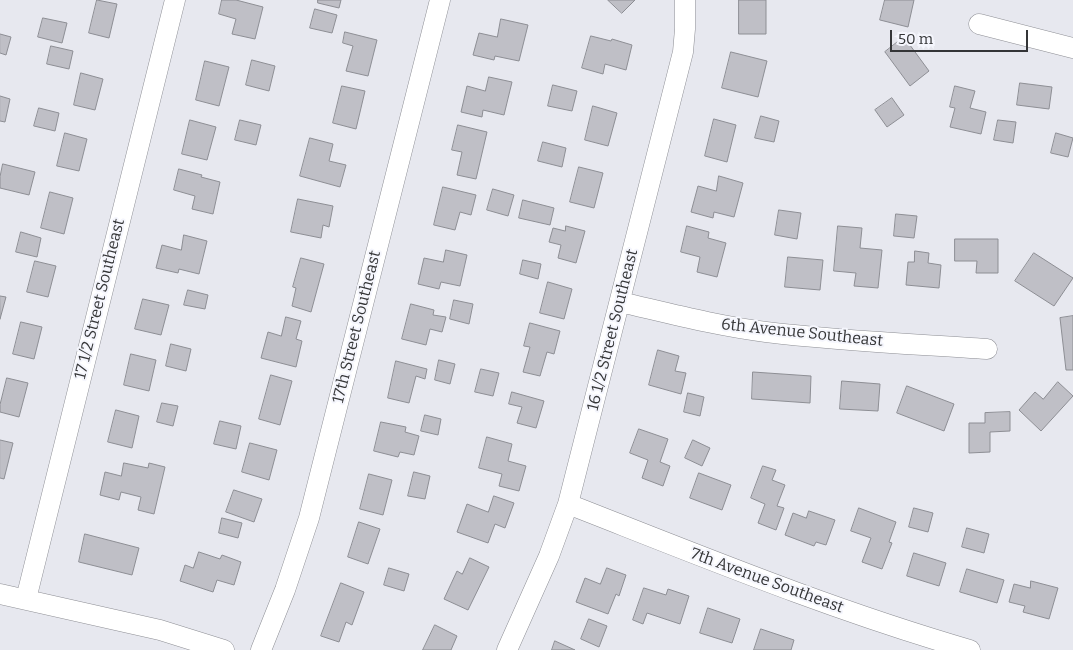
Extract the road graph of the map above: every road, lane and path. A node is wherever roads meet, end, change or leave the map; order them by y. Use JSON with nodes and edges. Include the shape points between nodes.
{"nodes":[{"id":1,"x":175,"y":0,"type":"edge"},
{"id":2,"x":440,"y":0,"type":"edge"},
{"id":3,"x":685,"y":0,"type":"edge"},
{"id":4,"x":979,"y":24,"type":"dead end"},
{"id":5,"x":1073,"y":48,"type":"edge"},
{"id":6,"x":620,"y":302,"type":"junction"},
{"id":7,"x":986,"y":349,"type":"dead end"},
{"id":8,"x":568,"y":504,"type":"junction"},
{"id":9,"x":0,"y":594,"type":"edge"},
{"id":10,"x":26,"y":599,"type":"junction"},
{"id":11,"x":224,"y":650,"type":"edge"},
{"id":12,"x":261,"y":650,"type":"edge"},
{"id":13,"x":507,"y":650,"type":"edge"},
{"id":14,"x":970,"y":650,"type":"edge"}],
"edges":[{"from":1,"to":10,"type":"street","name":"17 1/2 Street Southeast"},
{"from":2,"to":12,"type":"street","name":"17th Street Southeast","via":[[308,518]]},
{"from":3,"to":6,"type":"street","name":"16 1/2 Street Southeast","via":[[683,52]]},
{"from":4,"to":5,"type":"street"},
{"from":6,"to":7,"type":"street","name":"6th Avenue Southeast","via":[[765,332]]},
{"from":6,"to":8,"type":"street","name":"16 1/2 Street Southeast"},
{"from":8,"to":13,"type":"street","name":"16 1/2 Street Southeast","via":[[549,556]]},
{"from":8,"to":14,"type":"street","name":"7th Avenue Southeast","via":[[736,571],[906,632]]},
{"from":9,"to":10,"type":"street"},
{"from":10,"to":11,"type":"street","via":[[160,630]]}]}
